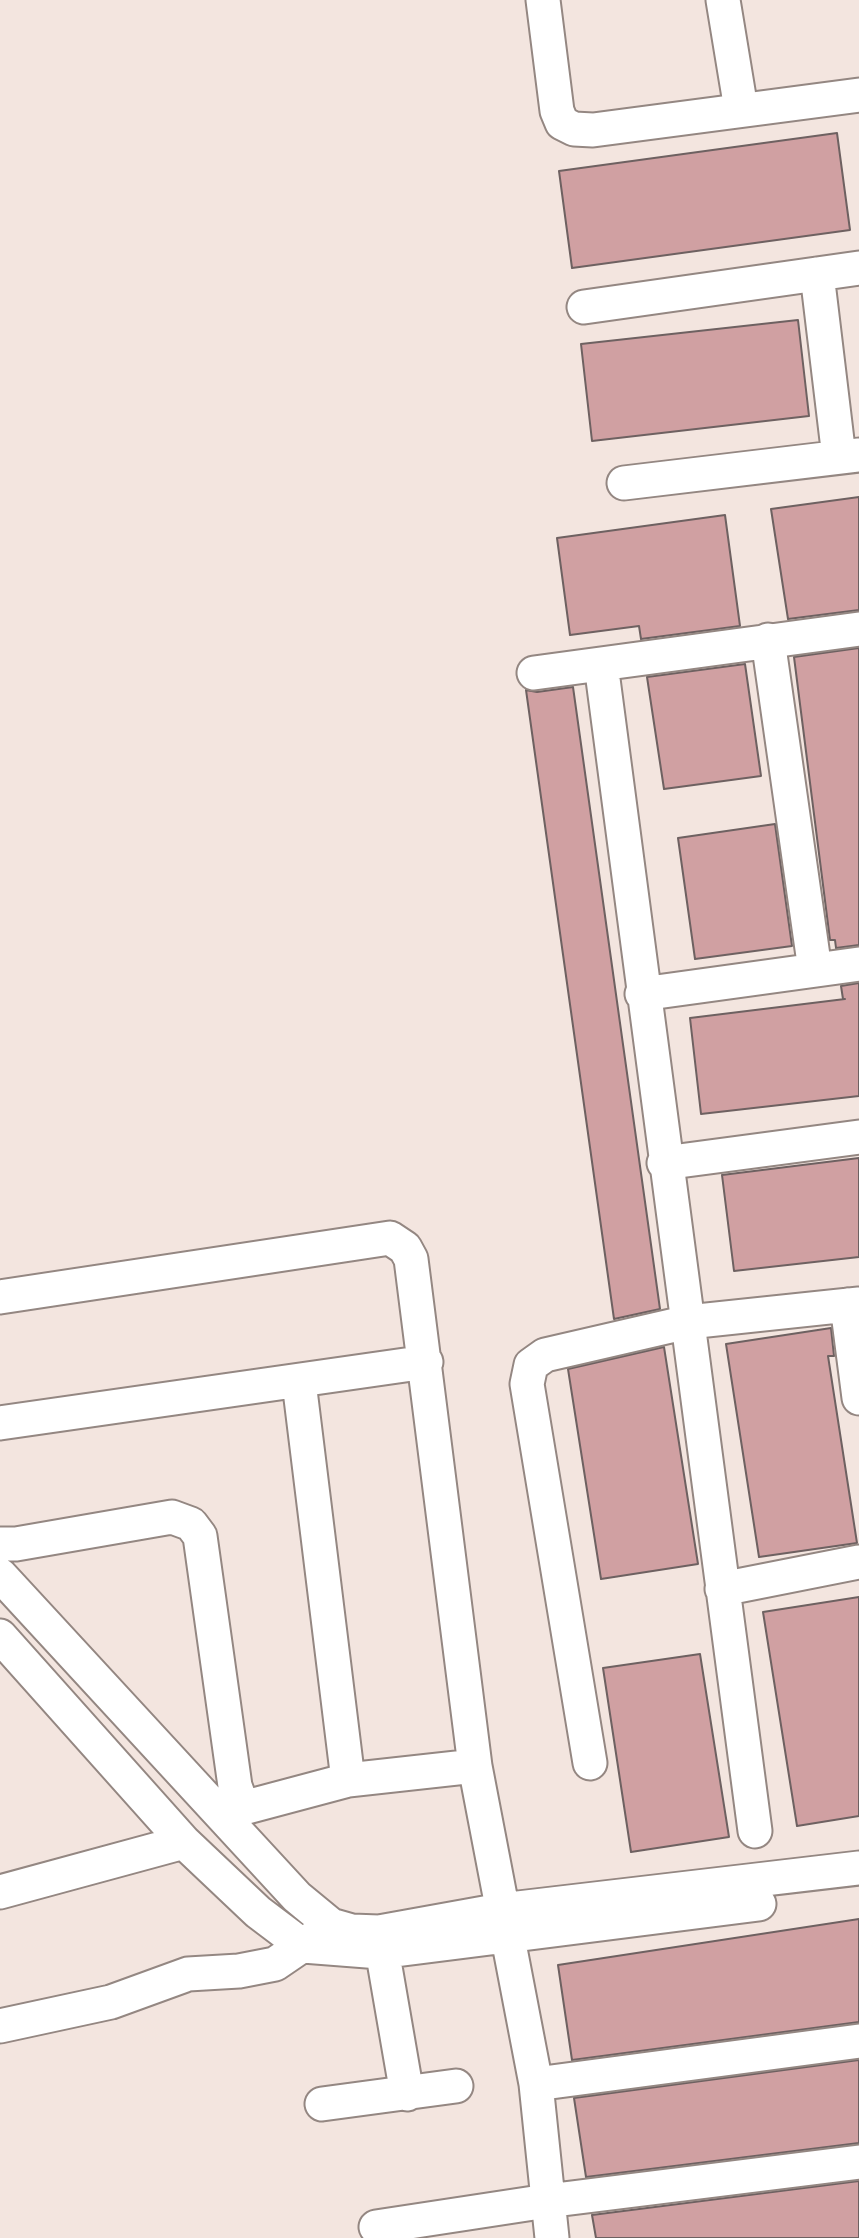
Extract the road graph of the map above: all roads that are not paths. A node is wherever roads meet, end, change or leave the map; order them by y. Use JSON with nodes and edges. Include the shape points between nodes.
{"nodes":[{"id":1,"x":543,"y":0,"type":"edge"},
{"id":2,"x":728,"y":0,"type":"edge"},
{"id":3,"x":859,"y":97,"type":"edge"},
{"id":4,"x":741,"y":109,"type":"junction"},
{"id":5,"x":859,"y":268,"type":"edge"},
{"id":6,"x":817,"y":274,"type":"junction"},
{"id":7,"x":584,"y":307,"type":"dead end"},
{"id":8,"x":849,"y":456,"type":"edge"},
{"id":9,"x":624,"y":483,"type":"dead end"},
{"id":10,"x":859,"y":629,"type":"edge"},
{"id":11,"x":768,"y":640,"type":"junction"},
{"id":12,"x":601,"y":664,"type":"junction"},
{"id":13,"x":534,"y":673,"type":"dead end"},
{"id":14,"x":859,"y":964,"type":"edge"},
{"id":15,"x":815,"y":970,"type":"junction"},
{"id":16,"x":642,"y":994,"type":"junction"},
{"id":17,"x":859,"y":1137,"type":"edge"},
{"id":18,"x":664,"y":1163,"type":"junction"},
{"id":19,"x":0,"y":1297,"type":"edge"},
{"id":20,"x":853,"y":1305,"type":"edge"},
{"id":21,"x":688,"y":1322,"type":"junction"},
{"id":22,"x":425,"y":1362,"type":"junction"},
{"id":23,"x":299,"y":1382,"type":"junction"},
{"id":24,"x":859,"y":1398,"type":"edge"},
{"id":25,"x":0,"y":1423,"type":"edge"},
{"id":26,"x":0,"y":1544,"type":"edge"},
{"id":27,"x":859,"y":1562,"type":"edge"},
{"id":28,"x":0,"y":1575,"type":"edge"},
{"id":29,"x":722,"y":1589,"type":"junction"},
{"id":30,"x":0,"y":1636,"type":"edge"},
{"id":31,"x":590,"y":1762,"type":"dead end"},
{"id":32,"x":475,"y":1766,"type":"junction"},
{"id":33,"x":348,"y":1780,"type":"junction"},
{"id":34,"x":233,"y":1814,"type":"junction"},
{"id":35,"x":755,"y":1831,"type":"dead end"},
{"id":36,"x":184,"y":1842,"type":"junction"},
{"id":37,"x":859,"y":1868,"type":"edge"},
{"id":38,"x":859,"y":1890,"type":"edge"},
{"id":39,"x":0,"y":1892,"type":"edge"},
{"id":40,"x":503,"y":1924,"type":"junction"},
{"id":41,"x":331,"y":1925,"type":"junction"},
{"id":42,"x":380,"y":1942,"type":"junction"},
{"id":43,"x":303,"y":1946,"type":"junction"},
{"id":44,"x":0,"y":2026,"type":"edge"},
{"id":45,"x":859,"y":2041,"type":"edge"},
{"id":46,"x":536,"y":2084,"type":"junction"},
{"id":47,"x":456,"y":2086,"type":"dead end"},
{"id":48,"x":407,"y":2094,"type":"junction"},
{"id":49,"x":322,"y":2104,"type":"dead end"},
{"id":50,"x":859,"y":2162,"type":"edge"},
{"id":51,"x":547,"y":2201,"type":"junction"},
{"id":52,"x":376,"y":2227,"type":"dead end"},
{"id":53,"x":552,"y":2238,"type":"edge"}],
"edges":[{"from":1,"to":4,"type":"street","via":[[562,123],[593,130]]},
{"from":2,"to":4,"type":"street"},
{"from":3,"to":4,"type":"street"},
{"from":5,"to":6,"type":"street"},
{"from":6,"to":7,"type":"street"},
{"from":6,"to":8,"type":"street"},
{"from":8,"to":9,"type":"street"},
{"from":10,"to":11,"type":"street"},
{"from":11,"to":12,"type":"street"},
{"from":11,"to":15,"type":"street"},
{"from":12,"to":13,"type":"street"},
{"from":12,"to":16,"type":"street"},
{"from":14,"to":15,"type":"street"},
{"from":15,"to":16,"type":"street"},
{"from":16,"to":18,"type":"street"},
{"from":17,"to":18,"type":"street"},
{"from":18,"to":21,"type":"street"},
{"from":19,"to":22,"type":"street","via":[[390,1238],[405,1248],[411,1259]]},
{"from":20,"to":21,"type":"street"},
{"from":20,"to":24,"type":"street"},
{"from":21,"to":29,"type":"street"},
{"from":21,"to":31,"type":"street","via":[[545,1355],[530,1365],[527,1384]]},
{"from":22,"to":23,"type":"street"},
{"from":22,"to":32,"type":"street"},
{"from":23,"to":25,"type":"street"},
{"from":23,"to":33,"type":"street"},
{"from":26,"to":34,"type":"street","via":[[172,1517],[191,1524],[200,1536],[235,1786]]},
{"from":27,"to":29,"type":"street"},
{"from":28,"to":34,"type":"street"},
{"from":29,"to":35,"type":"street"},
{"from":30,"to":36,"type":"street"},
{"from":32,"to":33,"type":"street"},
{"from":32,"to":40,"type":"street"},
{"from":33,"to":34,"type":"street"},
{"from":34,"to":41,"type":"street","via":[[313,1914]]},
{"from":36,"to":39,"type":"street"},
{"from":36,"to":43,"type":"street","via":[[258,1912]]},
{"from":37,"to":40,"type":"street"},
{"from":38,"to":40,"type":"street"},
{"from":40,"to":42,"type":"street"},
{"from":40,"to":46,"type":"street"},
{"from":41,"to":42,"type":"street"},
{"from":41,"to":43,"type":"street"},
{"from":42,"to":43,"type":"street"},
{"from":42,"to":48,"type":"street"},
{"from":43,"to":44,"type":"street","via":[[275,1964],[188,1973],[110,2002]]},
{"from":45,"to":46,"type":"street"},
{"from":46,"to":51,"type":"street"},
{"from":47,"to":48,"type":"street"},
{"from":48,"to":49,"type":"street"},
{"from":50,"to":51,"type":"street"},
{"from":51,"to":52,"type":"street"},
{"from":51,"to":53,"type":"street"}]}
